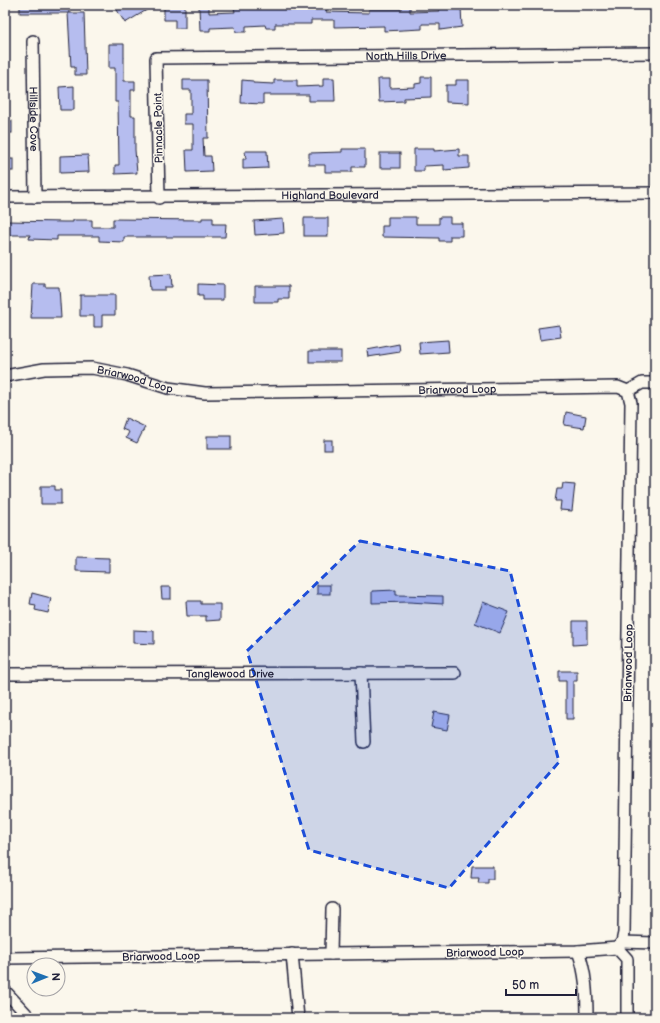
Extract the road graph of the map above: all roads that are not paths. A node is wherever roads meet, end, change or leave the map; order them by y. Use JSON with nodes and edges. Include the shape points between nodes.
{"nodes":[{"id":1,"x":33,"y":41,"type":"dead end"},
{"id":2,"x":655,"y":53,"type":"edge"},
{"id":3,"x":156,"y":58,"type":"joint"},
{"id":4,"x":655,"y":193,"type":"edge"},
{"id":5,"x":5,"y":197,"type":"edge"},
{"id":6,"x":35,"y":197,"type":"junction"},
{"id":7,"x":159,"y":198,"type":"junction"},
{"id":8,"x":5,"y":376,"type":"edge"},
{"id":9,"x":655,"y":383,"type":"edge"},
{"id":10,"x":628,"y":391,"type":"junction"},
{"id":11,"x":361,"y":673,"type":"junction"},
{"id":12,"x":455,"y":673,"type":"dead end"},
{"id":13,"x":5,"y":674,"type":"edge"},
{"id":14,"x":364,"y":742,"type":"dead end"},
{"id":15,"x":332,"y":910,"type":"dead end"},
{"id":16,"x":655,"y":943,"type":"edge"},
{"id":17,"x":619,"y":945,"type":"junction"},
{"id":18,"x":578,"y":951,"type":"junction"},
{"id":19,"x":292,"y":954,"type":"junction"},
{"id":20,"x":331,"y":954,"type":"junction"},
{"id":21,"x":5,"y":958,"type":"edge"},
{"id":22,"x":5,"y":991,"type":"edge"},
{"id":23,"x":30,"y":1018,"type":"edge"},
{"id":24,"x":298,"y":1018,"type":"edge"},
{"id":25,"x":587,"y":1018,"type":"edge"},
{"id":26,"x":627,"y":1018,"type":"edge"}],
"edges":[{"from":1,"to":6,"type":"street","name":"Hillside Cove"},
{"from":2,"to":3,"type":"street","name":"North Hills Drive"},
{"from":3,"to":7,"type":"street","name":"Pinnacle Point"},
{"from":4,"to":7,"type":"street","name":"Highland Boulevard"},
{"from":5,"to":6,"type":"street","name":"Highland Boulevard"},
{"from":6,"to":7,"type":"street","name":"Highland Boulevard"},
{"from":8,"to":10,"type":"street","name":"Briarwood Loop","via":[[44,369],[92,368],[127,374],[168,388],[206,393],[618,387]]},
{"from":9,"to":10,"type":"street","via":[[642,383]]},
{"from":10,"to":17,"type":"street","name":"Briarwood Loop","via":[[631,403],[624,933]]},
{"from":11,"to":12,"type":"street","name":"Tanglewood Drive"},
{"from":11,"to":13,"type":"street","name":"Tanglewood Drive"},
{"from":11,"to":14,"type":"street"},
{"from":15,"to":20,"type":"street"},
{"from":16,"to":17,"type":"street"},
{"from":17,"to":18,"type":"street","name":"Briarwood Loop"},
{"from":17,"to":26,"type":"street","via":[[627,959]]},
{"from":18,"to":20,"type":"street","name":"Briarwood Loop"},
{"from":18,"to":25,"type":"street","via":[[586,979]]},
{"from":19,"to":20,"type":"street","name":"Briarwood Loop"},
{"from":19,"to":21,"type":"street","name":"Briarwood Loop"},
{"from":19,"to":24,"type":"street"},
{"from":22,"to":23,"type":"street"}]}
